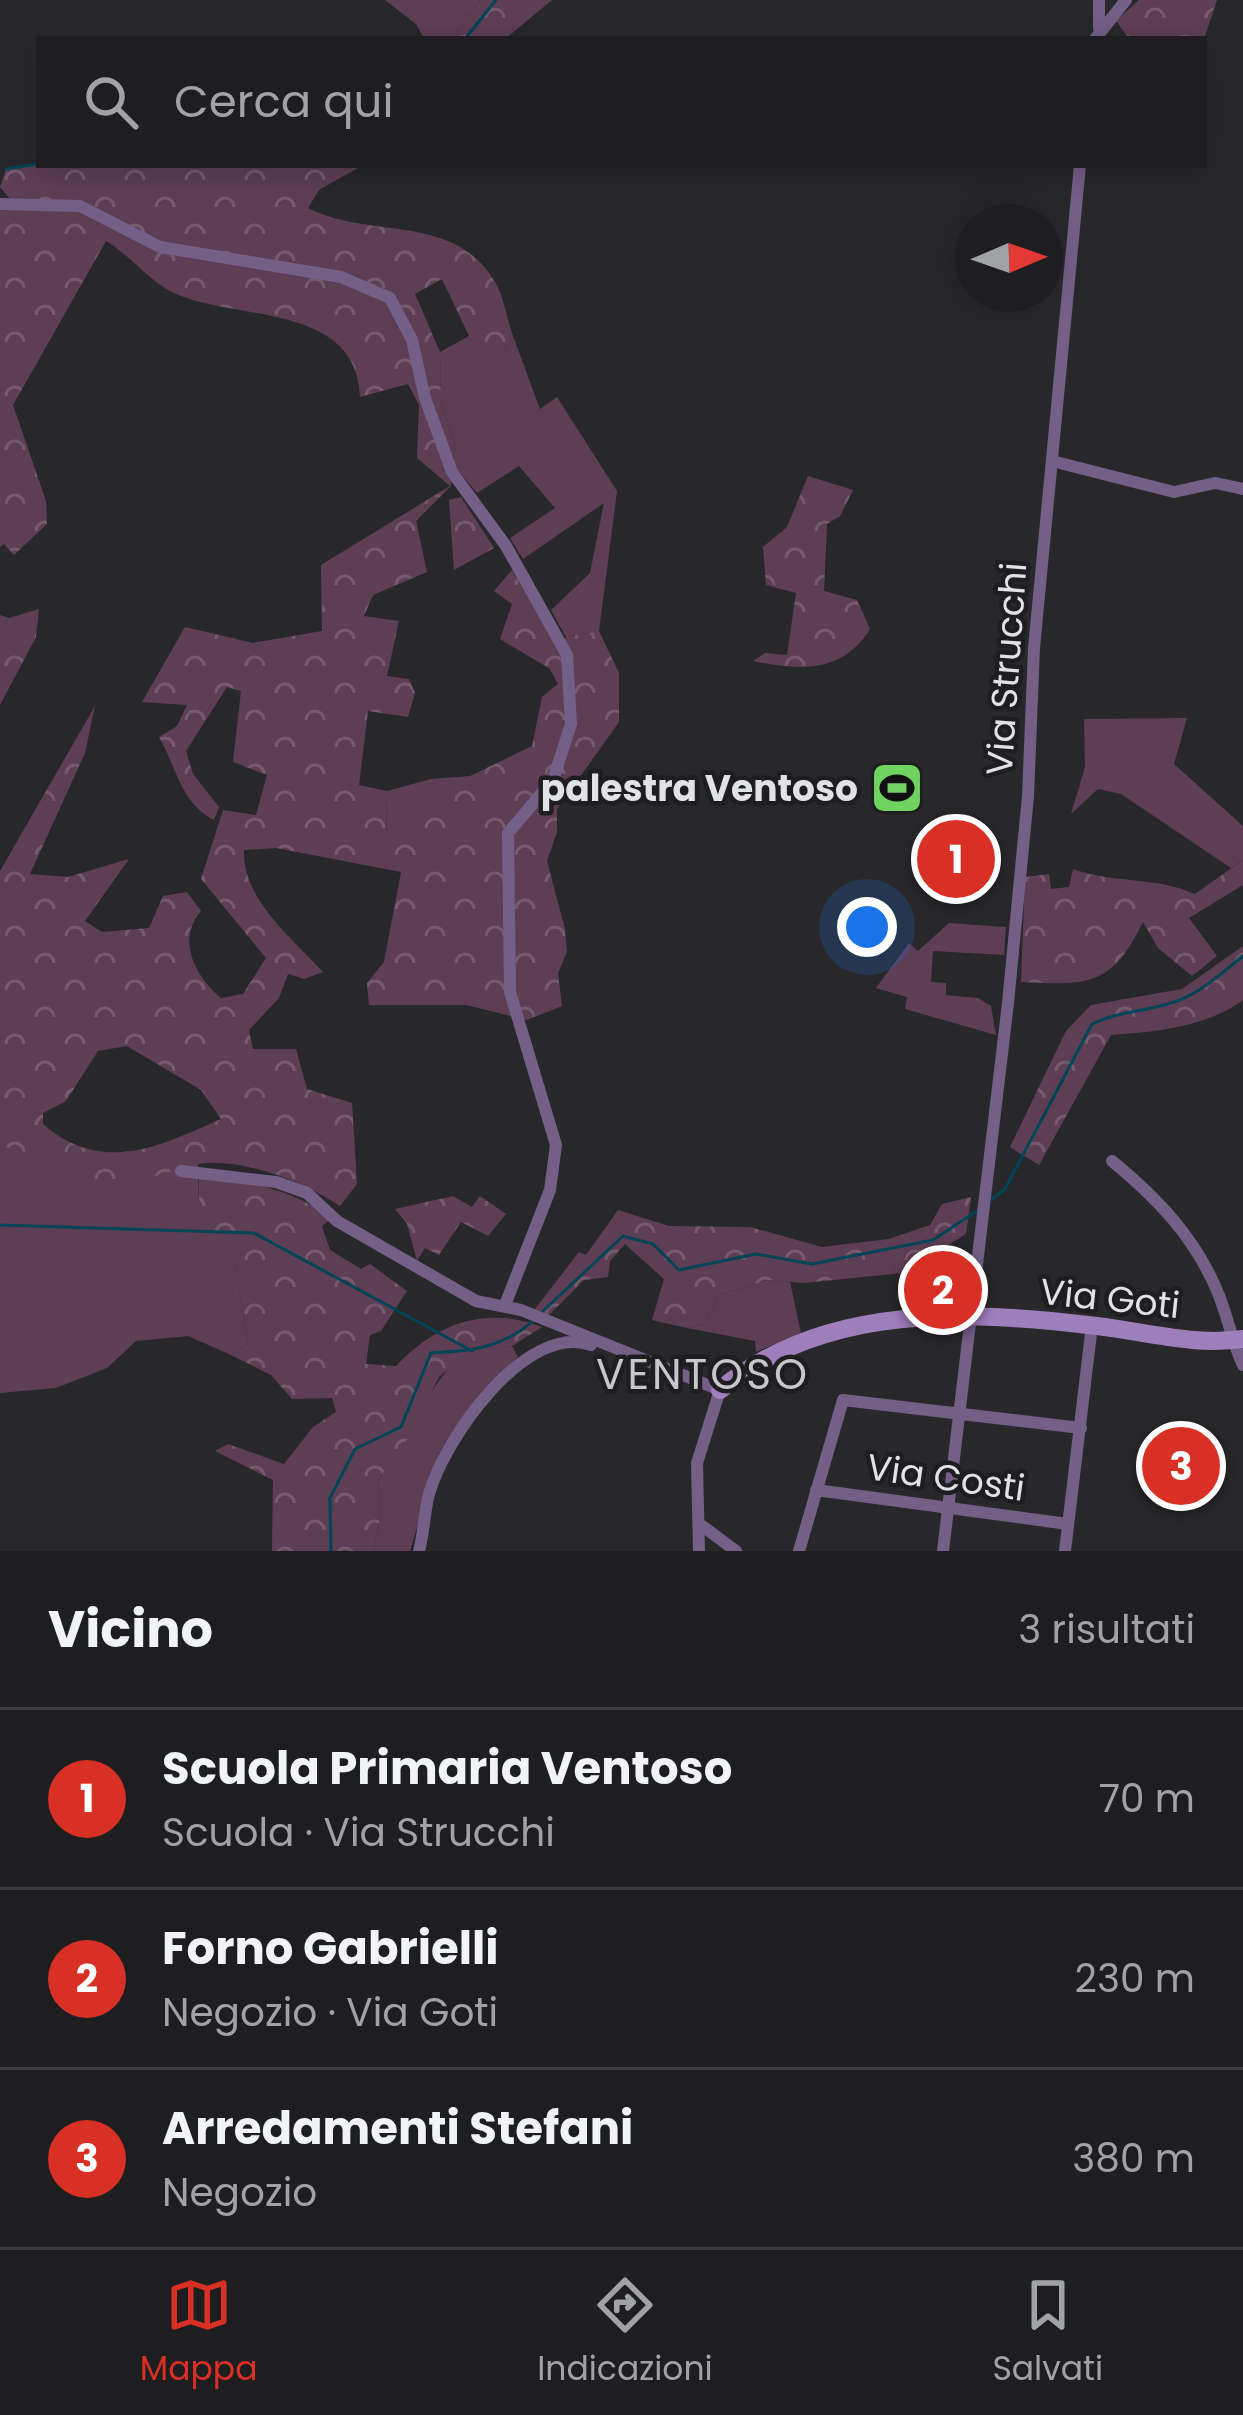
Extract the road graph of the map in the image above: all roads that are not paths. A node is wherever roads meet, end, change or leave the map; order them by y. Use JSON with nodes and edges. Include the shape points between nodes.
{"nodes":[{"id":1,"x":1099,"y":0,"type":"edge"},
{"id":2,"x":1126,"y":0,"type":"edge"},
{"id":3,"x":1097,"y":34,"type":"edge"},
{"id":4,"x":1080,"y":168,"type":"edge"},
{"id":5,"x":0,"y":204,"type":"edge"},
{"id":6,"x":1052,"y":461,"type":"junction"},
{"id":7,"x":1243,"y":488,"type":"edge"},
{"id":8,"x":1112,"y":1161,"type":"dead end"},
{"id":9,"x":181,"y":1171,"type":"dead end"},
{"id":10,"x":506,"y":1305,"type":"junction"},
{"id":11,"x":970,"y":1319,"type":"junction"},
{"id":12,"x":1092,"y":1325,"type":"junction"},
{"id":13,"x":1238,"y":1340,"type":"edge"},
{"id":14,"x":616,"y":1347,"type":"junction"},
{"id":15,"x":1243,"y":1365,"type":"edge"},
{"id":16,"x":720,"y":1390,"type":"junction"},
{"id":17,"x":959,"y":1413,"type":"junction"},
{"id":18,"x":1081,"y":1428,"type":"junction"},
{"id":19,"x":816,"y":1490,"type":"junction"},
{"id":20,"x":947,"y":1507,"type":"junction"},
{"id":21,"x":1068,"y":1523,"type":"junction"},
{"id":22,"x":701,"y":1525,"type":"junction"},
{"id":23,"x":419,"y":1551,"type":"edge"},
{"id":24,"x":699,"y":1551,"type":"edge"},
{"id":25,"x":736,"y":1551,"type":"edge"},
{"id":26,"x":799,"y":1551,"type":"edge"},
{"id":27,"x":943,"y":1551,"type":"edge"},
{"id":28,"x":1065,"y":1551,"type":"edge"}],
"edges":[{"from":1,"to":3,"type":"street"},
{"from":2,"to":3,"type":"street"},
{"from":4,"to":6,"type":"street","name":"Via Strucchi"},
{"from":5,"to":10,"type":"street","via":[[80,206],[160,248],[340,277],[390,298],[412,340],[452,472],[506,546],[567,655],[571,724],[560,760],[553,780],[508,832],[510,992],[551,1117],[556,1160]]},
{"from":6,"to":7,"type":"street","via":[[1174,492],[1215,483]]},
{"from":6,"to":11,"type":"street","name":"Via Strucchi","via":[[1026,818]]},
{"from":8,"to":13,"type":"street","via":[[1179,1225]]},
{"from":9,"to":10,"type":"street","via":[[307,1193],[337,1221],[423,1273],[481,1303]]},
{"from":10,"to":14,"type":"street"},
{"from":11,"to":12,"type":"street","name":"Via Goti"},
{"from":11,"to":16,"type":"street","name":"Via Goti","via":[[862,1321]]},
{"from":11,"to":17,"type":"street","name":"Via Strucchi"},
{"from":12,"to":13,"type":"street","name":"Via Goti"},
{"from":12,"to":18,"type":"street"},
{"from":13,"to":15,"type":"street"},
{"from":14,"to":16,"type":"street"},
{"from":14,"to":23,"type":"street","via":[[564,1342],[524,1360],[490,1391],[444,1457]]},
{"from":16,"to":22,"type":"street","via":[[697,1463]]},
{"from":17,"to":18,"type":"street"},
{"from":17,"to":19,"type":"street","via":[[843,1400]]},
{"from":17,"to":20,"type":"street","name":"Via Strucchi"},
{"from":18,"to":21,"type":"street"},
{"from":19,"to":20,"type":"street","name":"Via Costi"},
{"from":19,"to":26,"type":"street"},
{"from":20,"to":21,"type":"street","name":"Via Costi"},
{"from":20,"to":27,"type":"street","name":"Via Strucchi"},
{"from":21,"to":28,"type":"street"},
{"from":22,"to":24,"type":"street"},
{"from":22,"to":25,"type":"street"}]}
